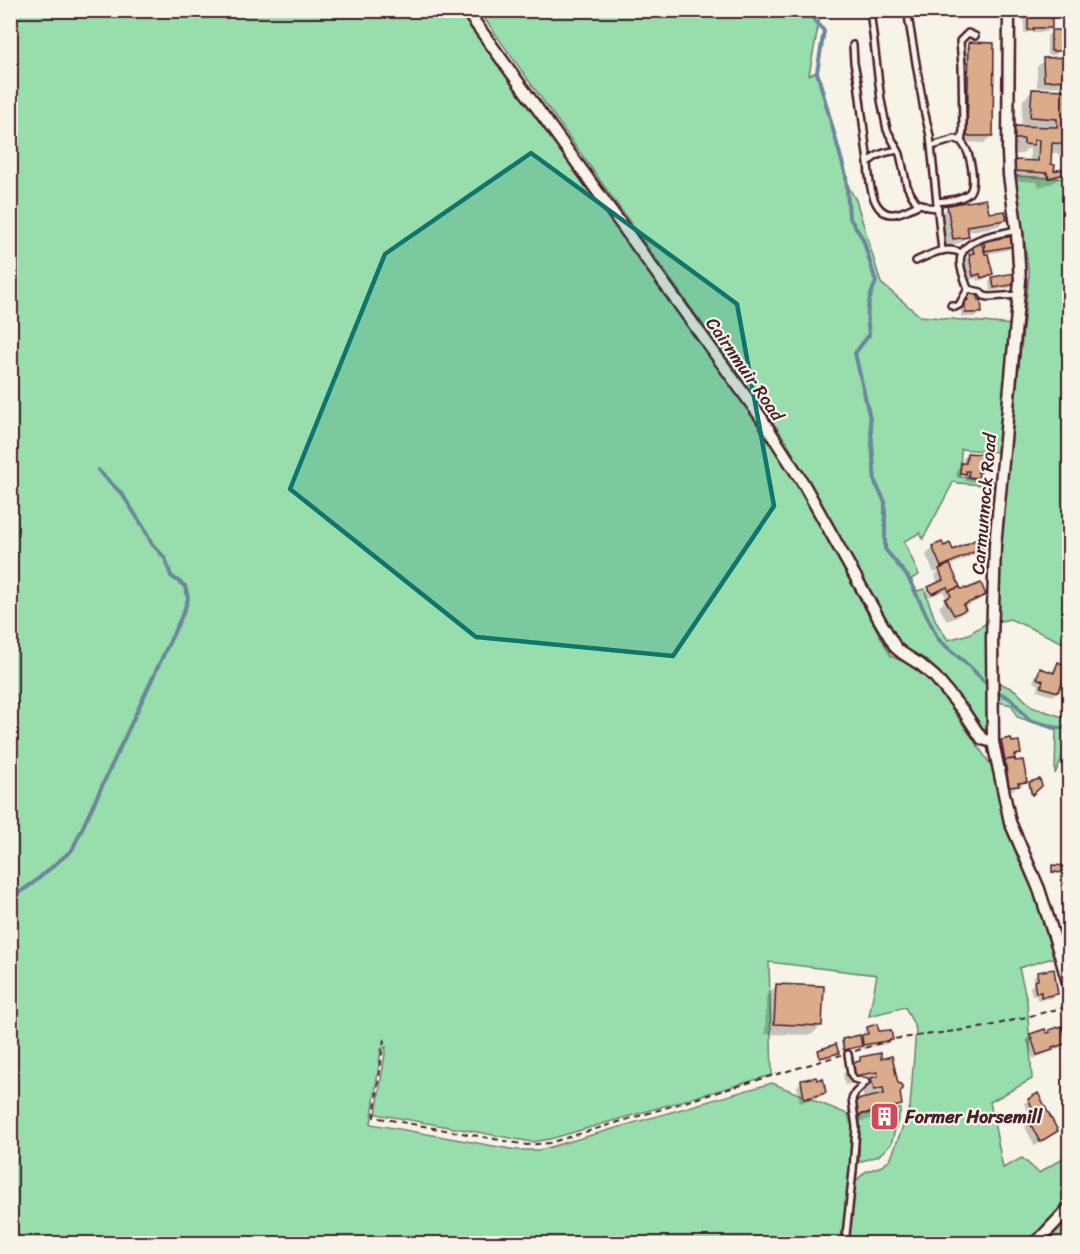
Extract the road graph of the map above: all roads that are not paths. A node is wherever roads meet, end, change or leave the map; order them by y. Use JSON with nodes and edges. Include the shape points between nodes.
{"nodes":[{"id":1,"x":465,"y":10,"type":"edge"},
{"id":2,"x":870,"y":10,"type":"edge"},
{"id":3,"x":908,"y":10,"type":"edge"},
{"id":4,"x":1009,"y":10,"type":"edge"},
{"id":5,"x":975,"y":36,"type":"dead end"},
{"id":6,"x":853,"y":45,"type":"dead end"},
{"id":7,"x":960,"y":141,"type":"junction"},
{"id":8,"x":932,"y":146,"type":"junction"},
{"id":9,"x":898,"y":150,"type":"junction"},
{"id":10,"x":868,"y":163,"type":"junction"},
{"id":11,"x":921,"y":204,"type":"junction"},
{"id":12,"x":938,"y":205,"type":"junction"},
{"id":13,"x":1017,"y":230,"type":"junction"},
{"id":14,"x":942,"y":251,"type":"junction"},
{"id":15,"x":962,"y":253,"type":"junction"},
{"id":16,"x":916,"y":261,"type":"dead end"},
{"id":17,"x":968,"y":289,"type":"junction"},
{"id":18,"x":1020,"y":295,"type":"junction"},
{"id":19,"x":951,"y":305,"type":"dead end"},
{"id":20,"x":993,"y":742,"type":"junction"},
{"id":21,"x":1070,"y":990,"type":"edge"},
{"id":22,"x":848,"y":1053,"type":"road end"},
{"id":23,"x":1070,"y":1208,"type":"edge"},
{"id":24,"x":845,"y":1244,"type":"edge"},
{"id":25,"x":1035,"y":1244,"type":"edge"}],
"edges":[{"from":1,"to":20,"type":"street","name":"Cairnmuir Road","via":[[760,416],[803,483],[896,648],[935,677],[981,739]]},
{"from":2,"to":9,"type":"lane","via":[[881,100],[887,130]]},
{"from":3,"to":8,"type":"lane"},
{"from":4,"to":13,"type":"street","name":"Carmunnock Road","via":[[1008,152]]},
{"from":5,"to":7,"type":"lane","via":[[968,33],[960,41]]},
{"from":6,"to":10,"type":"lane"},
{"from":7,"to":8,"type":"lane"},
{"from":7,"to":12,"type":"lane","via":[[965,145],[973,188],[967,195]]},
{"from":8,"to":12,"type":"lane"},
{"from":9,"to":10,"type":"lane"},
{"from":9,"to":11,"type":"lane","via":[[907,186]]},
{"from":10,"to":11,"type":"lane","via":[[870,189],[880,210],[897,214]]},
{"from":11,"to":12,"type":"lane"},
{"from":12,"to":14,"type":"lane"},
{"from":13,"to":15,"type":"lane","via":[[970,243]]},
{"from":13,"to":18,"type":"street","name":"Carmunnock Road"},
{"from":14,"to":15,"type":"lane"},
{"from":14,"to":16,"type":"lane"},
{"from":15,"to":17,"type":"lane"},
{"from":17,"to":18,"type":"lane","via":[[989,297]]},
{"from":17,"to":19,"type":"lane","via":[[959,305]]},
{"from":18,"to":20,"type":"street","name":"Carmunnock Road","via":[[995,546]]},
{"from":20,"to":21,"type":"street","name":"Carmunnock Road","via":[[1010,822],[1039,889]]},
{"from":22,"to":24,"type":"lane","via":[[854,1079],[866,1082],[852,1099],[856,1127]]},
{"from":23,"to":25,"type":"street"}]}
